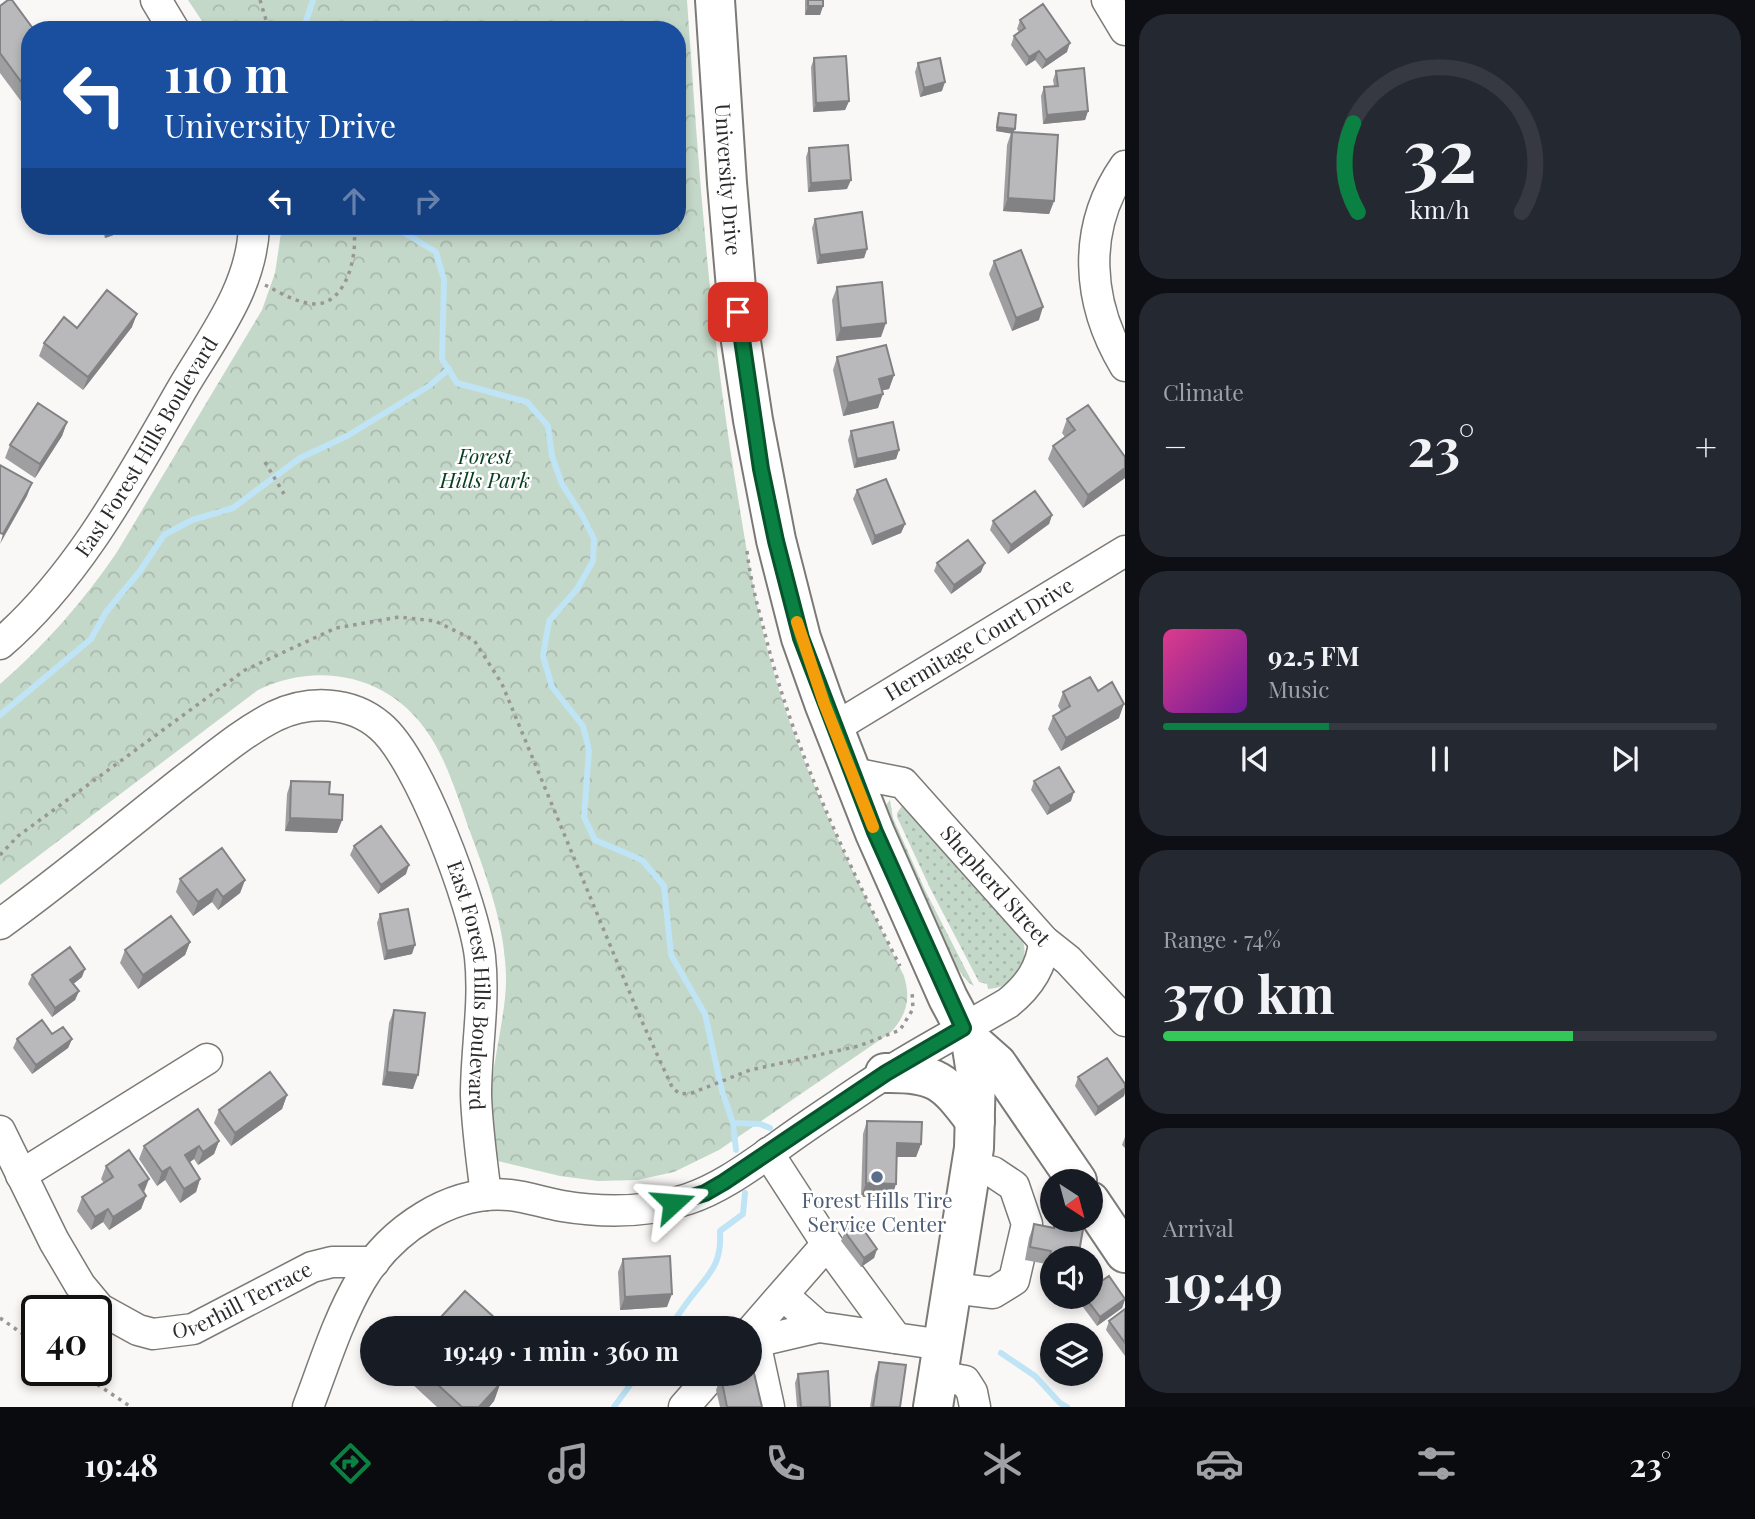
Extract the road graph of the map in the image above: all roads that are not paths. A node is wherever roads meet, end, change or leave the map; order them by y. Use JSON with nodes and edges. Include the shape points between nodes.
{"nodes":[{"id":1,"x":156,"y":0,"type":"edge"},
{"id":2,"x":715,"y":0,"type":"edge"},
{"id":3,"x":1107,"y":0,"type":"edge"},
{"id":4,"x":169,"y":21,"type":"edge"},
{"id":5,"x":1125,"y":30,"type":"edge"},
{"id":6,"x":1125,"y":166,"type":"edge"},
{"id":7,"x":252,"y":235,"type":"edge"},
{"id":8,"x":1125,"y":366,"type":"edge"},
{"id":9,"x":1125,"y":551,"type":"edge"},
{"id":10,"x":0,"y":645,"type":"edge"},
{"id":11,"x":834,"y":728,"type":"junction"},
{"id":12,"x":853,"y":773,"type":"junction"},
{"id":13,"x":0,"y":923,"type":"edge"},
{"id":14,"x":1044,"y":942,"type":"junction"},
{"id":15,"x":1125,"y":1021,"type":"edge"},
{"id":16,"x":967,"y":1035,"type":"junction"},
{"id":17,"x":207,"y":1059,"type":"dead end"},
{"id":18,"x":886,"y":1073,"type":"junction"},
{"id":19,"x":975,"y":1121,"type":"junction"},
{"id":20,"x":0,"y":1131,"type":"edge"},
{"id":21,"x":768,"y":1153,"type":"junction"},
{"id":22,"x":971,"y":1167,"type":"junction"},
{"id":23,"x":1069,"y":1169,"type":"edge"},
{"id":24,"x":21,"y":1175,"type":"junction"},
{"id":25,"x":486,"y":1195,"type":"junction"},
{"id":26,"x":1103,"y":1220,"type":"edge"},
{"id":27,"x":827,"y":1244,"type":"junction"},
{"id":28,"x":1125,"y":1253,"type":"edge"},
{"id":29,"x":374,"y":1262,"type":"junction"},
{"id":30,"x":952,"y":1289,"type":"junction"},
{"id":31,"x":783,"y":1295,"type":"junction"},
{"id":32,"x":762,"y":1324,"type":"edge"},
{"id":33,"x":820,"y":1327,"type":"junction"},
{"id":34,"x":762,"y":1336,"type":"edge"},
{"id":35,"x":896,"y":1338,"type":"junction"},
{"id":36,"x":938,"y":1376,"type":"edge"},
{"id":37,"x":762,"y":1379,"type":"edge"},
{"id":38,"x":702,"y":1386,"type":"edge"},
{"id":39,"x":308,"y":1407,"type":"edge"},
{"id":40,"x":684,"y":1407,"type":"edge"},
{"id":41,"x":769,"y":1407,"type":"edge"},
{"id":42,"x":975,"y":1407,"type":"edge"}],
"edges":[{"from":1,"to":4,"type":"street"},
{"from":2,"to":11,"type":"main road","name":"University Drive","via":[[729,211],[752,420],[798,626]]},
{"from":3,"to":5,"type":"street"},
{"from":6,"to":8,"type":"street","via":[[1100,220],[1093,276],[1097,304]]},
{"from":7,"to":10,"type":"street","name":"East Forest Hills Boulevard","via":[[232,307],[87,545],[43,602]]},
{"from":9,"to":11,"type":"street","name":"Hermitage Court Drive"},
{"from":11,"to":12,"type":"main road","name":"University Drive"},
{"from":12,"to":14,"type":"street","name":"Shepherd Street","via":[[903,783]]},
{"from":12,"to":16,"type":"main road","name":"University Drive"},
{"from":13,"to":25,"type":"street","name":"East Forest Hills Boulevard","via":[[228,747],[275,717],[314,705],[364,715],[391,735],[411,768],[444,838],[472,917],[482,978],[477,1096]]},
{"from":14,"to":15,"type":"street","name":"Shepherd Street","via":[[1069,960]]},
{"from":14,"to":16,"type":"street","via":[[1037,970],[1020,994]]},
{"from":16,"to":18,"type":"street"},
{"from":16,"to":19,"type":"main road","name":"University Drive","via":[[976,1073]]},
{"from":16,"to":23,"type":"main road","via":[[997,1064]]},
{"from":17,"to":24,"type":"street"},
{"from":18,"to":19,"type":"main road","via":[[917,1073],[939,1082],[957,1096]]},
{"from":18,"to":21,"type":"street"},
{"from":19,"to":22,"type":"main road","name":"University Drive"},
{"from":20,"to":24,"type":"street","name":"Overhill Terrace"},
{"from":21,"to":25,"type":"street","via":[[705,1193],[653,1208],[601,1211]]},
{"from":21,"to":27,"type":"street"},
{"from":22,"to":30,"type":"main road","name":"University Drive"},
{"from":22,"to":30,"type":"street","via":[[993,1172],[1014,1186],[1027,1224],[1014,1280],[993,1293]]},
{"from":24,"to":29,"type":"street","name":"Overhill Terrace","via":[[80,1285],[100,1309],[153,1334],[193,1329],[312,1267]]},
{"from":25,"to":29,"type":"street","via":[[454,1202],[428,1215]]},
{"from":26,"to":28,"type":"main road"},
{"from":27,"to":31,"type":"street"},
{"from":27,"to":35,"type":"street"},
{"from":29,"to":39,"type":"street","via":[[344,1316]]},
{"from":30,"to":36,"type":"main road","name":"University Drive"},
{"from":31,"to":32,"type":"street"},
{"from":31,"to":33,"type":"street"},
{"from":33,"to":34,"type":"street"},
{"from":33,"to":35,"type":"street"},
{"from":35,"to":36,"type":"street"},
{"from":36,"to":42,"type":"street","via":[[965,1381]]},
{"from":37,"to":41,"type":"street"},
{"from":38,"to":40,"type":"street"}]}
